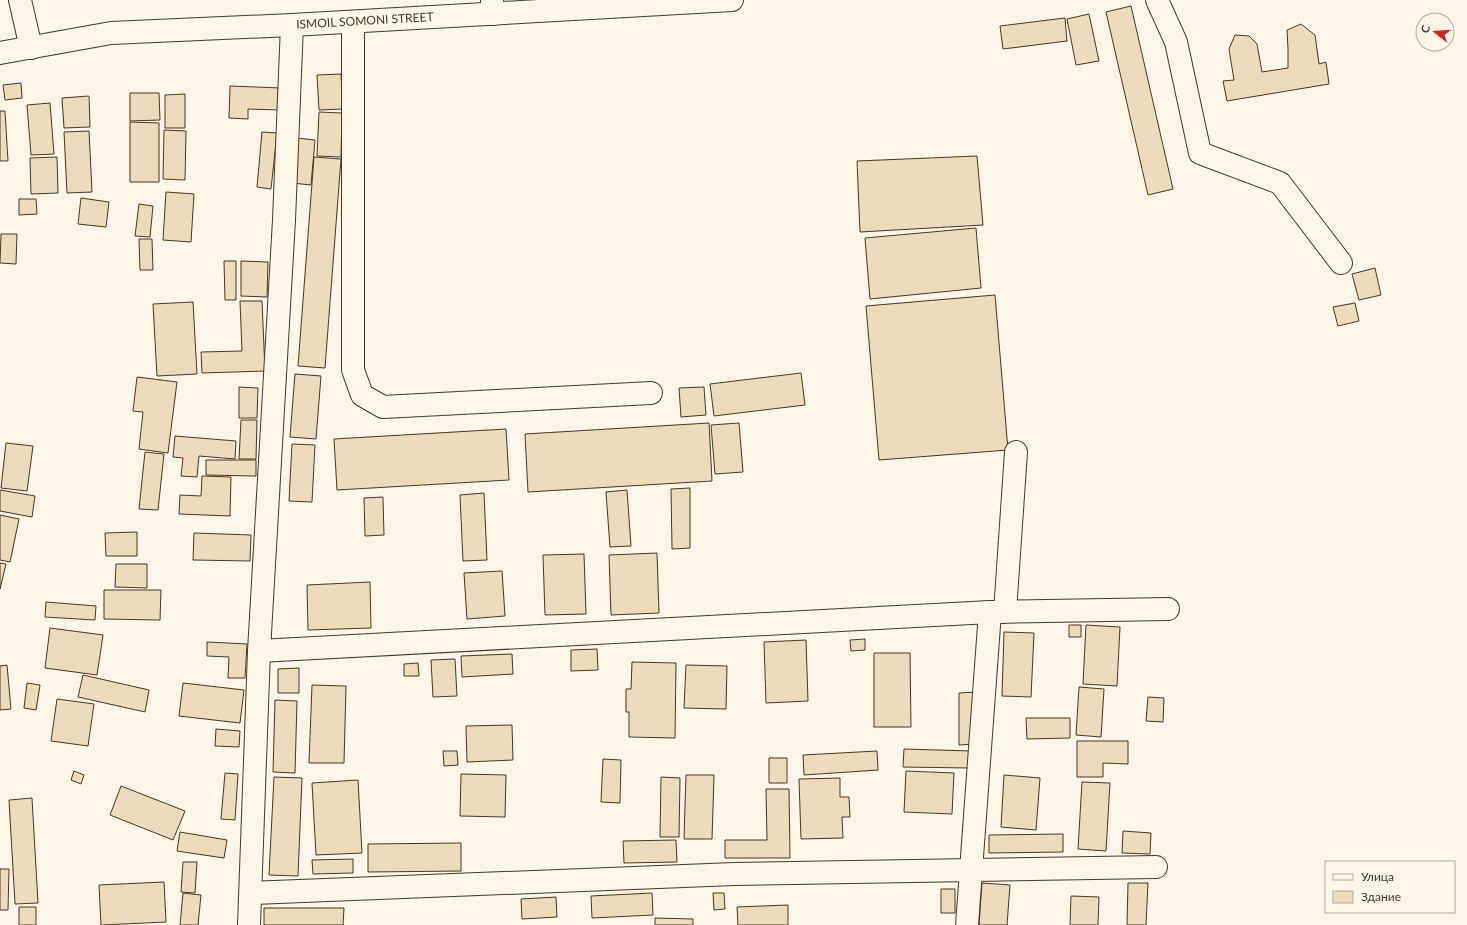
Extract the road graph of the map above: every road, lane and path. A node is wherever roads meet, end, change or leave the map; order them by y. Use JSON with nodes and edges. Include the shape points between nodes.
{"nodes":[{"id":1,"x":20,"y":0,"type":"edge"},
{"id":2,"x":732,"y":0,"type":"edge"},
{"id":3,"x":1157,"y":0,"type":"edge"},
{"id":4,"x":492,"y":7,"type":"edge"},
{"id":5,"x":353,"y":22,"type":"junction"},
{"id":6,"x":292,"y":25,"type":"junction"},
{"id":7,"x":31,"y":48,"type":"junction"},
{"id":8,"x":0,"y":53,"type":"edge"},
{"id":9,"x":1341,"y":263,"type":"dead end"},
{"id":10,"x":651,"y":393,"type":"dead end"},
{"id":11,"x":1016,"y":452,"type":"dead end"},
{"id":12,"x":1168,"y":609,"type":"dead end"},
{"id":13,"x":998,"y":612,"type":"junction"},
{"id":14,"x":259,"y":651,"type":"junction"},
{"id":15,"x":1156,"y":867,"type":"dead end"},
{"id":16,"x":972,"y":870,"type":"junction"},
{"id":17,"x":251,"y":893,"type":"junction"},
{"id":18,"x":249,"y":925,"type":"edge"},
{"id":19,"x":967,"y":925,"type":"edge"}],
"edges":[{"from":1,"to":7,"type":"street"},
{"from":2,"to":4,"type":"street","name":"ISMOIL SOMONI STREET"},
{"from":3,"to":9,"type":"street","via":[[1176,42],[1200,154],[1280,183]]},
{"from":4,"to":5,"type":"street","name":"ISMOIL SOMONI STREET"},
{"from":5,"to":6,"type":"street","name":"ISMOIL SOMONI STREET"},
{"from":5,"to":10,"type":"street","via":[[353,370],[362,395],[383,407]]},
{"from":6,"to":7,"type":"street","name":"ISMOIL SOMONI STREET","via":[[110,33]]},
{"from":6,"to":14,"type":"street","via":[[284,220]]},
{"from":7,"to":8,"type":"street","name":"ISMOIL SOMONI STREET"},
{"from":11,"to":13,"type":"street"},
{"from":12,"to":13,"type":"street"},
{"from":13,"to":14,"type":"street"},
{"from":13,"to":16,"type":"street"},
{"from":14,"to":17,"type":"street"},
{"from":15,"to":16,"type":"street"},
{"from":16,"to":17,"type":"street","via":[[734,874]]},
{"from":16,"to":19,"type":"street"},
{"from":17,"to":18,"type":"street"}]}
